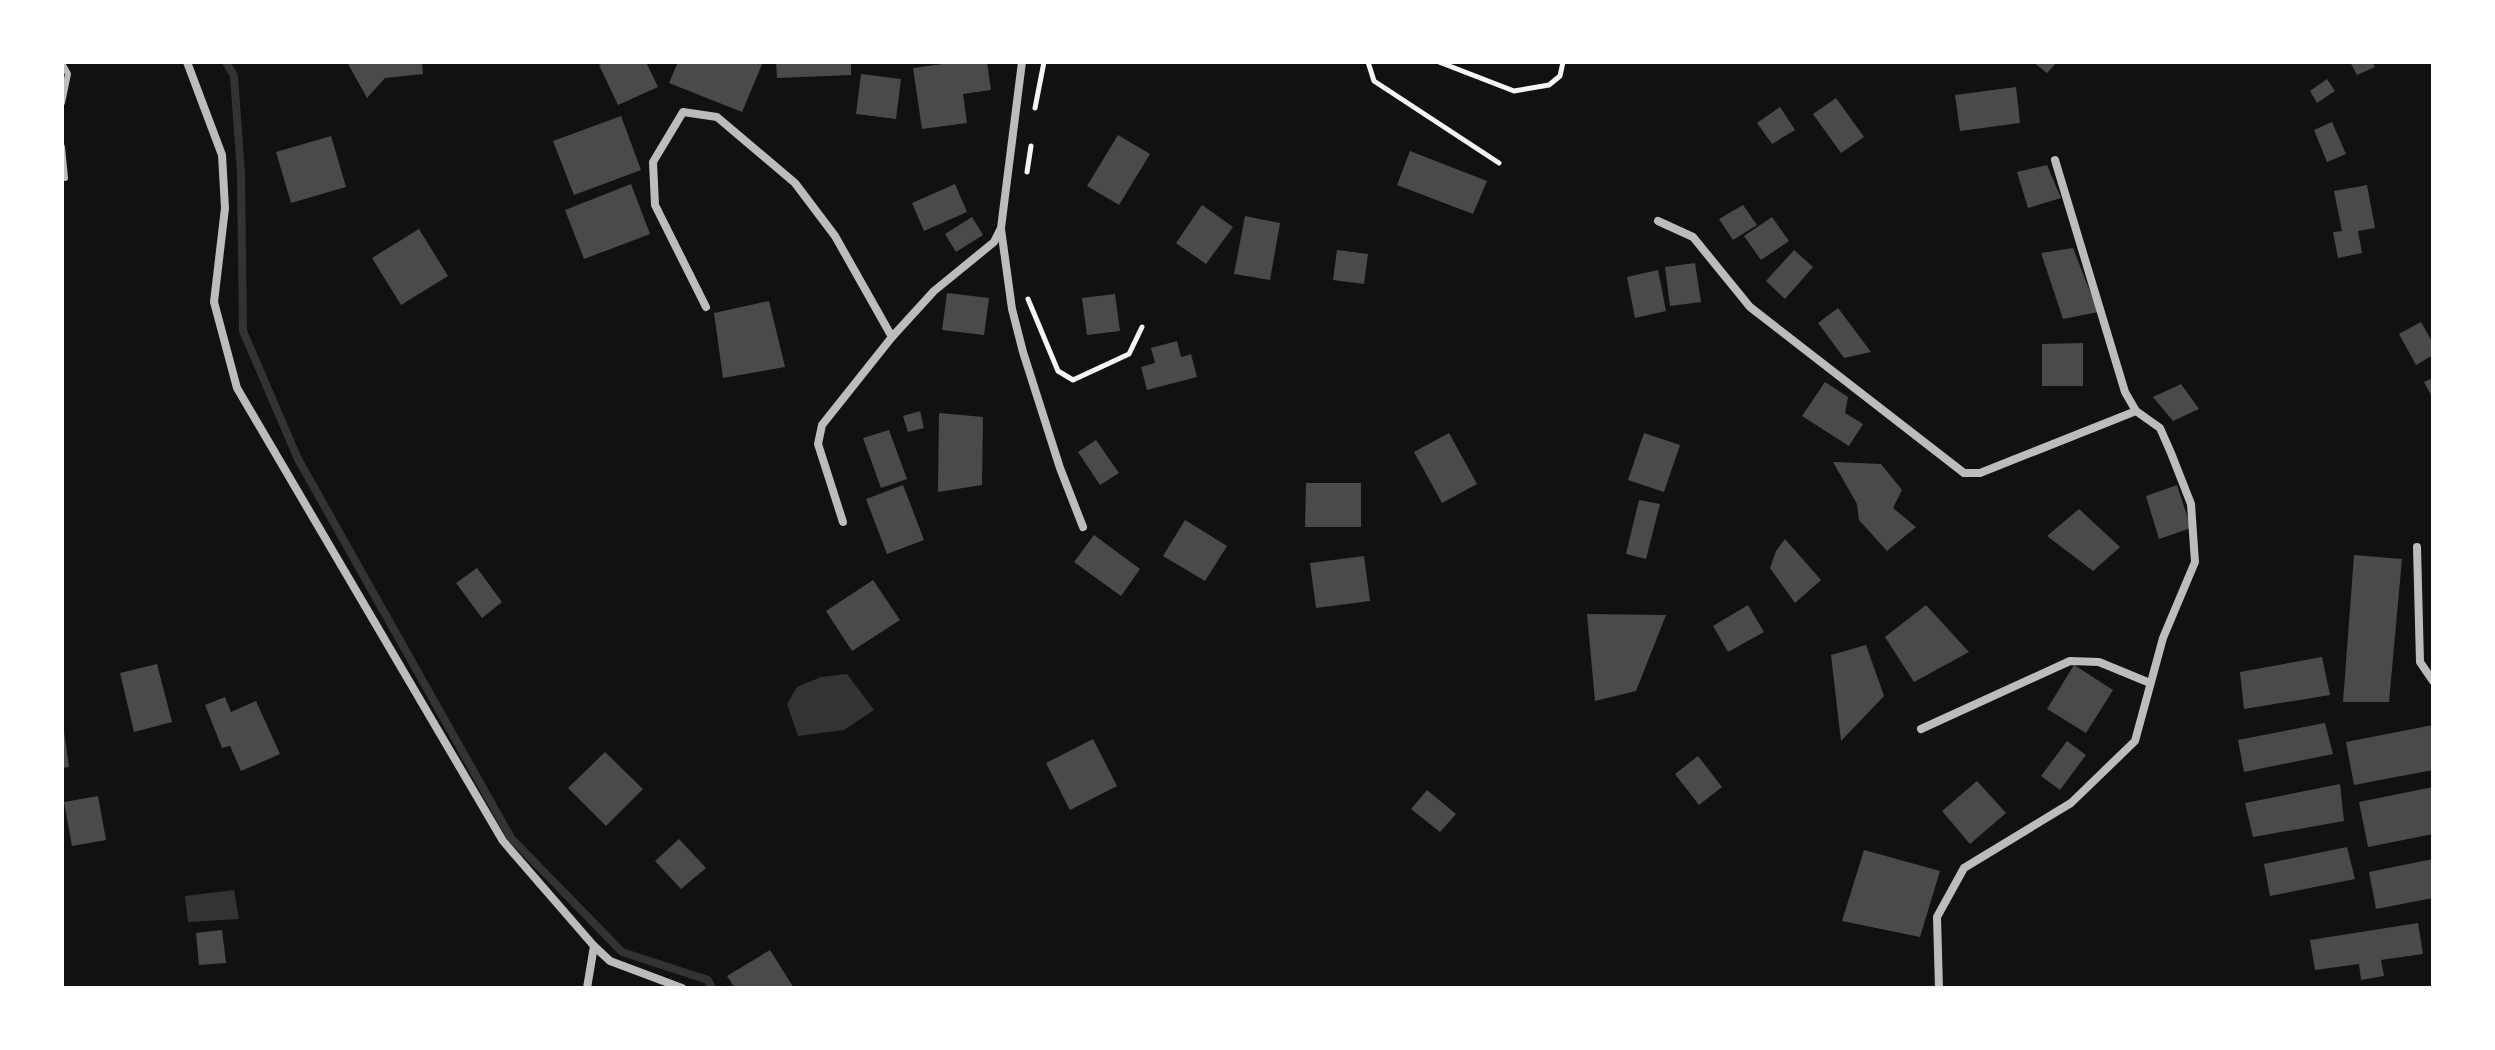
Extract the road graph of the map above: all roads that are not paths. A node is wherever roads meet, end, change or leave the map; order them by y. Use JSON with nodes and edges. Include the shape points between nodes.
{"nodes":[{"id":1,"x":187,"y":62,"type":"edge"},
{"id":2,"x":1022,"y":62,"type":"edge"},
{"id":3,"x":62,"y":63,"type":"edge"},
{"id":4,"x":62,"y":103,"type":"edge"},
{"id":5,"x":62,"y":147,"type":"edge"},
{"id":6,"x":2055,"y":160,"type":"dead end"},
{"id":7,"x":65,"y":178,"type":"dead end"},
{"id":8,"x":1658,"y":221,"type":"dead end"},
{"id":9,"x":1001,"y":228,"type":"junction"},
{"id":10,"x":706,"y":307,"type":"dead end"},
{"id":11,"x":892,"y":337,"type":"junction"},
{"id":12,"x":2136,"y":411,"type":"junction"},
{"id":13,"x":843,"y":522,"type":"dead end"},
{"id":14,"x":1083,"y":527,"type":"dead end"},
{"id":15,"x":2417,"y":547,"type":"dead end"},
{"id":16,"x":2433,"y":681,"type":"edge"},
{"id":17,"x":2150,"y":683,"type":"junction"},
{"id":18,"x":1921,"y":729,"type":"dead end"},
{"id":19,"x":594,"y":946,"type":"junction"},
{"id":20,"x":587,"y":988,"type":"edge"},
{"id":21,"x":682,"y":988,"type":"edge"},
{"id":22,"x":1939,"y":988,"type":"edge"}],
"edges":[{"from":1,"to":19,"type":"street","via":[[222,155],[225,208],[214,302],[237,388],[503,841]]},
{"from":2,"to":9,"type":"street"},
{"from":3,"to":4,"type":"lane","via":[[68,74]]},
{"from":5,"to":7,"type":"lane"},
{"from":6,"to":12,"type":"street","via":[[2125,392]]},
{"from":8,"to":12,"type":"street","via":[[1693,237],[1750,307],[1964,473],[1980,473]]},
{"from":9,"to":11,"type":"street","via":[[994,242],[934,291]]},
{"from":9,"to":14,"type":"street","via":[[1023,352]]},
{"from":10,"to":11,"type":"street","via":[[655,205],[653,162],[683,112],[717,117],[795,183],[835,236]]},
{"from":11,"to":13,"type":"street","via":[[822,425],[818,444]]},
{"from":12,"to":17,"type":"street","via":[[2160,428],[2191,504],[2195,562]]},
{"from":15,"to":16,"type":"street","via":[[2420,662]]},
{"from":17,"to":18,"type":"street","via":[[2099,662],[2070,661]]},
{"from":17,"to":22,"type":"street","via":[[2135,741],[2071,803],[1964,868],[1937,917]]},
{"from":19,"to":20,"type":"street"},
{"from":19,"to":21,"type":"street","via":[[610,961]]}]}
